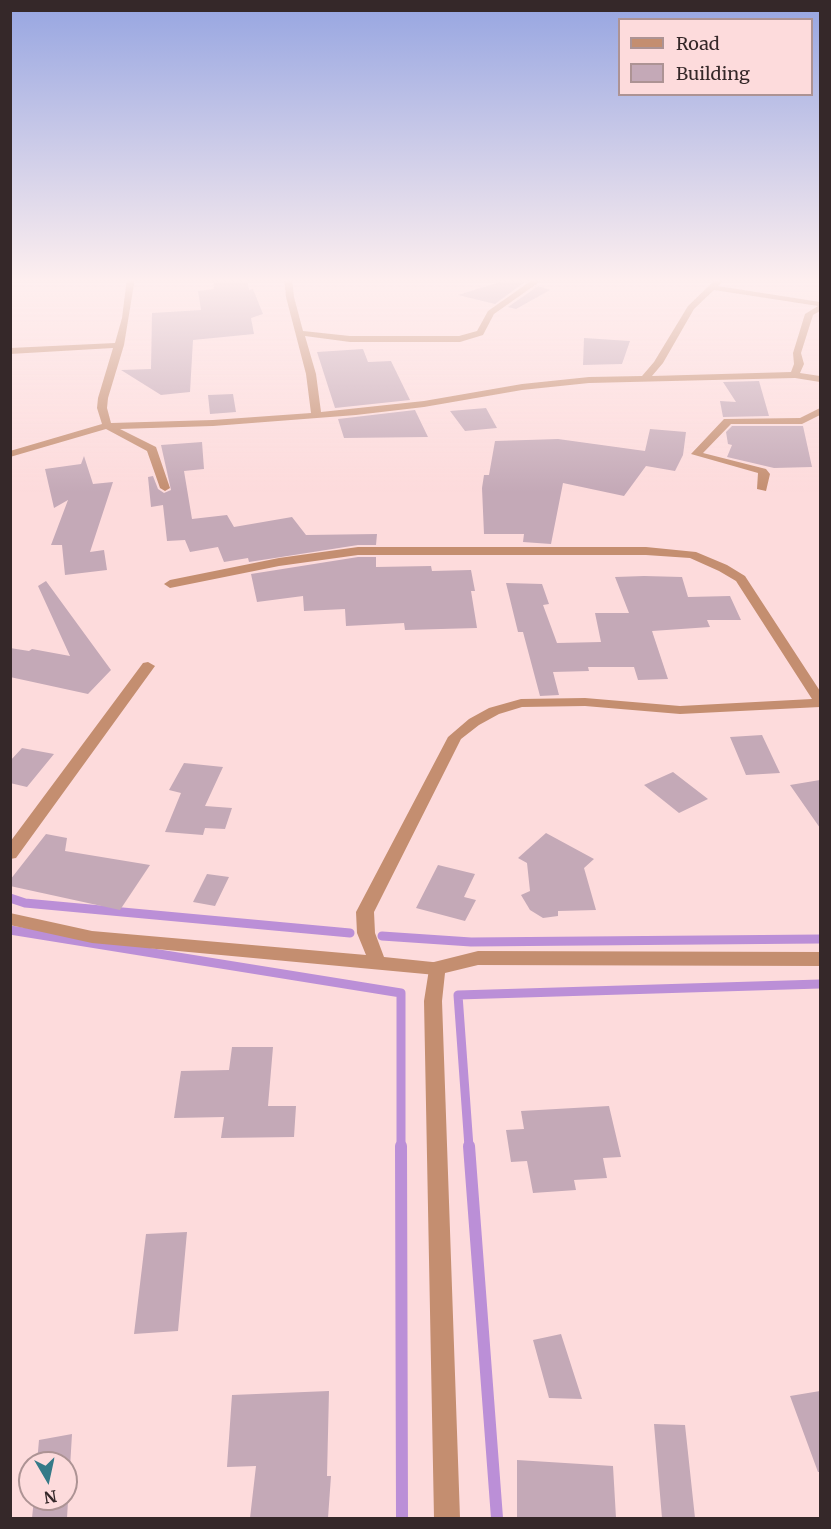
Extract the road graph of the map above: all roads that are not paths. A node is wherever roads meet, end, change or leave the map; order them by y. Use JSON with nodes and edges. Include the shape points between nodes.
{"nodes":[{"id":1,"x":40,"y":349,"type":"edge"},
{"id":2,"x":119,"y":349,"type":"edge"},
{"id":3,"x":306,"y":349,"type":"edge"},
{"id":4,"x":666,"y":349,"type":"edge"},
{"id":5,"x":797,"y":349,"type":"edge"},
{"id":6,"x":10,"y":351,"type":"edge"},
{"id":7,"x":795,"y":375,"type":"junction"},
{"id":8,"x":646,"y":377,"type":"junction"},
{"id":9,"x":820,"y":379,"type":"edge"},
{"id":10,"x":820,"y":411,"type":"edge"},
{"id":11,"x":316,"y":415,"type":"junction"},
{"id":12,"x":107,"y":426,"type":"junction"},
{"id":13,"x":10,"y":454,"type":"edge"},
{"id":14,"x":165,"y":488,"type":"dead end"},
{"id":15,"x":762,"y":489,"type":"dead end"},
{"id":16,"x":170,"y":584,"type":"dead end"},
{"id":17,"x":148,"y":666,"type":"dead end"},
{"id":18,"x":820,"y":702,"type":"edge"},
{"id":19,"x":10,"y":854,"type":"edge"},
{"id":20,"x":10,"y":919,"type":"edge"},
{"id":21,"x":820,"y":959,"type":"edge"},
{"id":22,"x":378,"y":963,"type":"junction"},
{"id":23,"x":436,"y":968,"type":"junction"},
{"id":24,"x":447,"y":1518,"type":"edge"}],
"edges":[{"from":1,"to":6,"type":"street"},
{"from":2,"to":12,"type":"street","via":[[103,398]]},
{"from":3,"to":11,"type":"street"},
{"from":4,"to":8,"type":"street"},
{"from":5,"to":7,"type":"street","via":[[799,364]]},
{"from":7,"to":8,"type":"street"},
{"from":7,"to":9,"type":"street"},
{"from":8,"to":11,"type":"street","via":[[522,387],[424,404]]},
{"from":10,"to":15,"type":"street","via":[[802,421],[728,421],[696,454],[762,471]]},
{"from":11,"to":12,"type":"street"},
{"from":12,"to":13,"type":"street"},
{"from":12,"to":14,"type":"street","via":[[152,448]]},
{"from":16,"to":18,"type":"street","via":[[302,558],[367,550],[646,551],[692,555],[741,579]]},
{"from":17,"to":19,"type":"street"},
{"from":18,"to":22,"type":"street","via":[[680,710],[585,702],[521,703],[474,722],[455,737],[365,912],[366,933]]},
{"from":20,"to":22,"type":"street","via":[[92,937]]},
{"from":21,"to":23,"type":"street","via":[[478,958]]},
{"from":22,"to":23,"type":"street"},
{"from":23,"to":24,"type":"street","via":[[433,1001]]}]}
